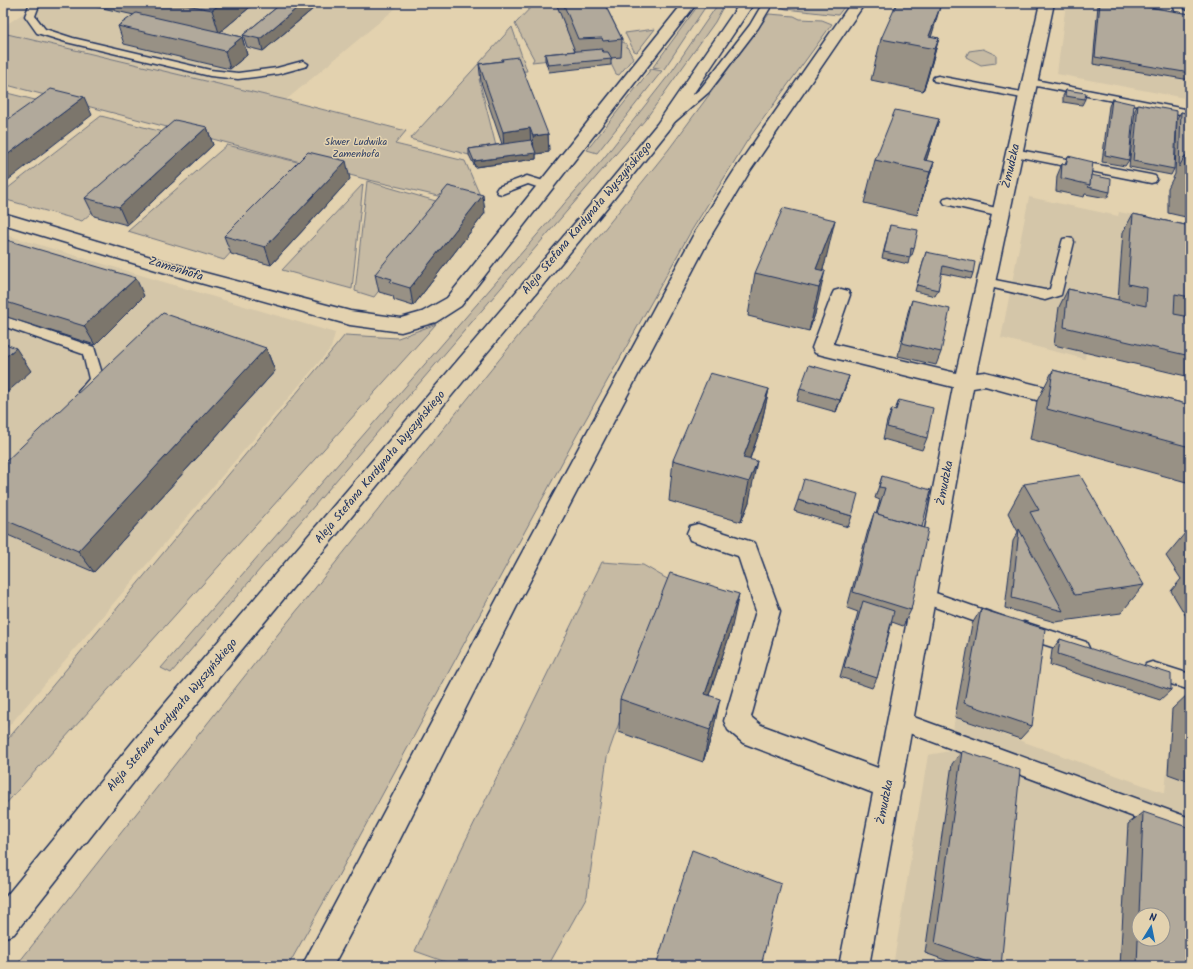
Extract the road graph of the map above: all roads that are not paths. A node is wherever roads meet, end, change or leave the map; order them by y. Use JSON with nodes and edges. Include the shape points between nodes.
{"nodes":[{"id":1,"x":36,"y":3,"type":"edge"},
{"id":2,"x":690,"y":3,"type":"edge"},
{"id":3,"x":747,"y":3,"type":"edge"},
{"id":4,"x":768,"y":3,"type":"edge"},
{"id":5,"x":858,"y":3,"type":"edge"},
{"id":6,"x":1047,"y":3,"type":"edge"},
{"id":7,"x":1178,"y":3,"type":"edge"},
{"id":8,"x":1190,"y":16,"type":"edge"},
{"id":9,"x":303,"y":64,"type":"dead end"},
{"id":10,"x":938,"y":79,"type":"dead end"},
{"id":11,"x":1029,"y":89,"type":"junction"},
{"id":12,"x":1190,"y":113,"type":"edge"},
{"id":13,"x":663,"y":127,"type":"junction"},
{"id":14,"x":1014,"y":153,"type":"junction"},
{"id":15,"x":1151,"y":179,"type":"dead end"},
{"id":16,"x":546,"y":186,"type":"junction"},
{"id":17,"x":502,"y":190,"type":"dead end"},
{"id":18,"x":949,"y":201,"type":"dead end"},
{"id":19,"x":1001,"y":213,"type":"junction"},
{"id":20,"x":3,"y":218,"type":"edge"},
{"id":21,"x":1068,"y":242,"type":"dead end"},
{"id":22,"x":985,"y":282,"type":"junction"},
{"id":23,"x":841,"y":295,"type":"dead end"},
{"id":24,"x":3,"y":321,"type":"edge"},
{"id":25,"x":964,"y":382,"type":"junction"},
{"id":26,"x":75,"y":402,"type":"edge"},
{"id":27,"x":1084,"y":405,"type":"edge"},
{"id":28,"x":698,"y":533,"type":"dead end"},
{"id":29,"x":924,"y":596,"type":"junction"},
{"id":30,"x":1094,"y":652,"type":"edge"},
{"id":31,"x":1138,"y":666,"type":"edge"},
{"id":32,"x":1190,"y":682,"type":"edge"},
{"id":33,"x":900,"y":721,"type":"junction"},
{"id":34,"x":888,"y":785,"type":"junction"},
{"id":35,"x":1190,"y":828,"type":"edge"},
{"id":36,"x":3,"y":923,"type":"edge"},
{"id":37,"x":317,"y":966,"type":"edge"},
{"id":38,"x":854,"y":966,"type":"edge"}],
"edges":[{"from":1,"to":9,"type":"lane","via":[[30,16],[40,31],[210,73],[238,76],[278,72]]},
{"from":2,"to":16,"type":"street","name":"Zamenhofa"},
{"from":3,"to":13,"type":"street","name":"Aleja Stefana Kardynała Wyszyńskiego"},
{"from":4,"to":13,"type":"lane","via":[[705,90]]},
{"from":5,"to":37,"type":"street","via":[[742,171],[704,232]]},
{"from":6,"to":11,"type":"street","name":"Żmudzka"},
{"from":7,"to":8,"type":"lane","via":[[1180,12]]},
{"from":10,"to":11,"type":"lane"},
{"from":11,"to":12,"type":"lane"},
{"from":11,"to":14,"type":"street","name":"Żmudzka"},
{"from":13,"to":36,"type":"street","name":"Aleja Stefana Kardynała Wyszyńskiego","via":[[149,741]]},
{"from":14,"to":15,"type":"lane"},
{"from":14,"to":19,"type":"street","name":"Żmudzka"},
{"from":16,"to":17,"type":"lane","via":[[527,180]]},
{"from":16,"to":20,"type":"street","name":"Zamenhofa","via":[[454,302],[429,317],[401,325],[350,318],[192,275]]},
{"from":18,"to":19,"type":"lane"},
{"from":19,"to":22,"type":"street","name":"Żmudzka"},
{"from":21,"to":22,"type":"lane","via":[[1056,292],[1045,294]]},
{"from":22,"to":25,"type":"street","name":"Żmudzka"},
{"from":23,"to":25,"type":"street","via":[[822,348]]},
{"from":24,"to":26,"type":"lane","via":[[90,350],[97,380]]},
{"from":25,"to":27,"type":"street","via":[[986,379]]},
{"from":25,"to":29,"type":"street","name":"Żmudzka"},
{"from":28,"to":34,"type":"street","via":[[747,550],[768,611],[737,721],[752,734]]},
{"from":29,"to":30,"type":"lane","via":[[968,613]]},
{"from":29,"to":33,"type":"street","name":"Żmudzka"},
{"from":31,"to":32,"type":"lane"},
{"from":33,"to":34,"type":"street","name":"Żmudzka"},
{"from":33,"to":35,"type":"lane"},
{"from":34,"to":38,"type":"street","name":"Żmudzka"}]}
